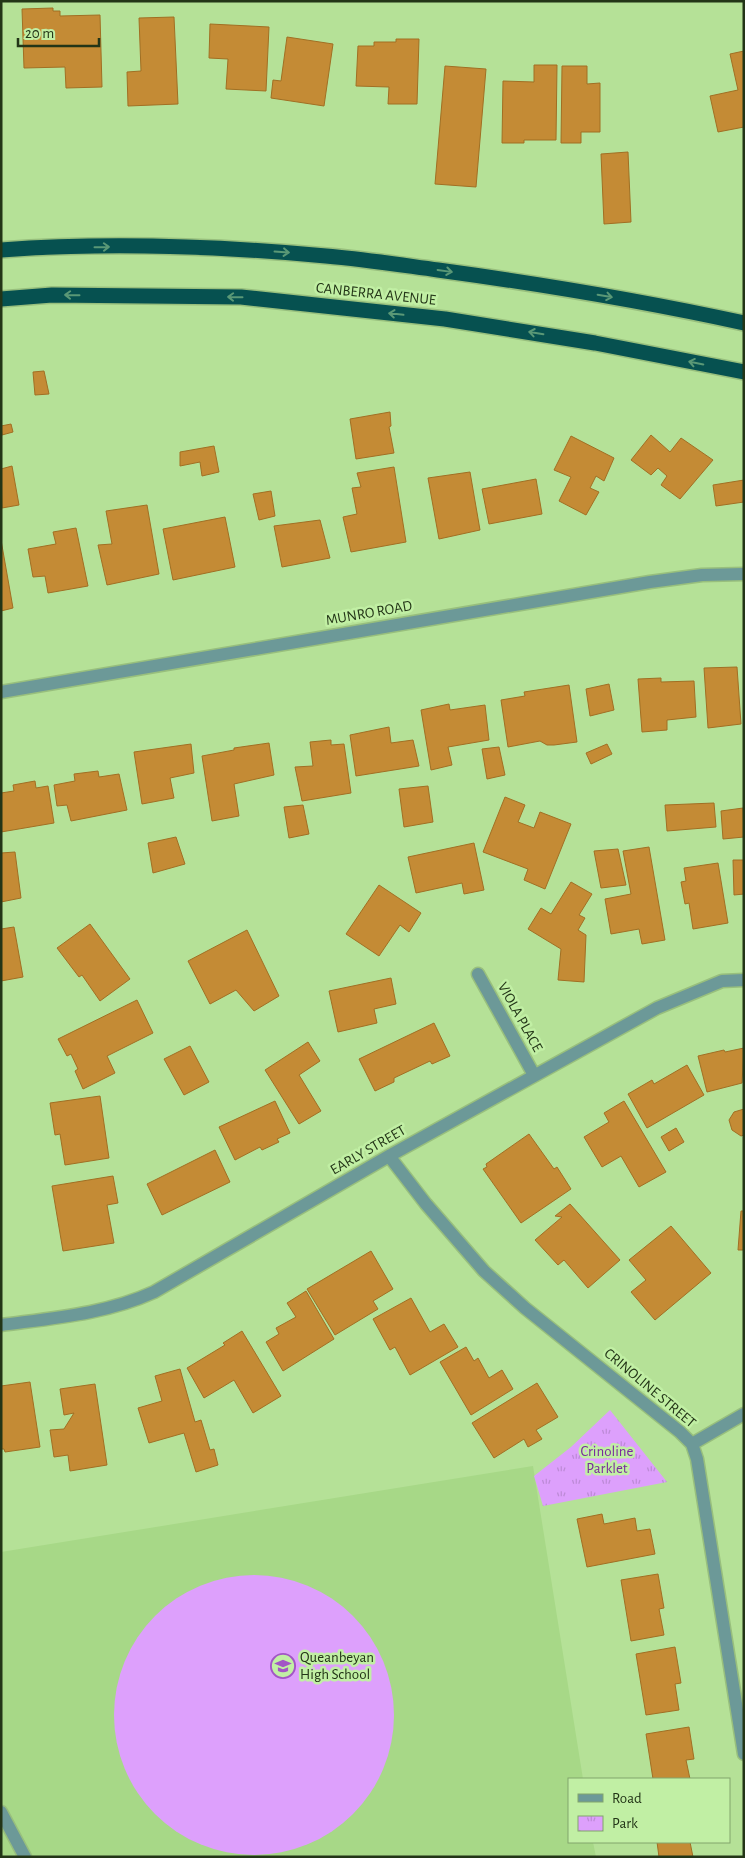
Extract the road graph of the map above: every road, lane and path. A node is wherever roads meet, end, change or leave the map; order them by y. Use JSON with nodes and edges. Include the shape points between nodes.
{"nodes":[{"id":1,"x":1,"y":250,"type":"edge"},
{"id":2,"x":1,"y":299,"type":"edge"},
{"id":3,"x":744,"y":323,"type":"edge"},
{"id":4,"x":744,"y":372,"type":"edge"},
{"id":5,"x":744,"y":574,"type":"edge"},
{"id":6,"x":1,"y":692,"type":"edge"},
{"id":7,"x":478,"y":974,"type":"dead end"},
{"id":8,"x":744,"y":980,"type":"edge"},
{"id":9,"x":534,"y":1075,"type":"junction"},
{"id":10,"x":389,"y":1156,"type":"junction"},
{"id":11,"x":1,"y":1325,"type":"edge"},
{"id":12,"x":744,"y":1414,"type":"edge"},
{"id":13,"x":692,"y":1444,"type":"junction"},
{"id":14,"x":744,"y":1754,"type":"edge"},
{"id":15,"x":1,"y":1812,"type":"edge"},
{"id":16,"x":25,"y":1857,"type":"edge"}],
"edges":[{"from":1,"to":3,"type":"highway","name":"CANBERRA AVENUE","one_way":true,"via":[[184,246],[327,256],[516,281],[661,305]]},
{"from":4,"to":2,"type":"highway","name":"CANBERRA AVENUE","one_way":true,"via":[[595,343],[445,319],[241,297],[52,295]]},
{"from":5,"to":6,"type":"street","name":"MUNRO ROAD","via":[[702,575],[650,582]]},
{"from":7,"to":9,"type":"street","name":"VIOLA PLACE"},
{"from":8,"to":9,"type":"street","name":"EARLY STREET","via":[[722,980],[657,1008]]},
{"from":9,"to":10,"type":"street","name":"EARLY STREET"},
{"from":10,"to":11,"type":"street","name":"EARLY STREET","via":[[135,1301],[100,1311]]},
{"from":10,"to":13,"type":"street","name":"CRINOLINE STREET","via":[[484,1271]]},
{"from":12,"to":13,"type":"street"},
{"from":13,"to":14,"type":"street","name":"CRINOLINE STREET"},
{"from":15,"to":16,"type":"street"}]}
